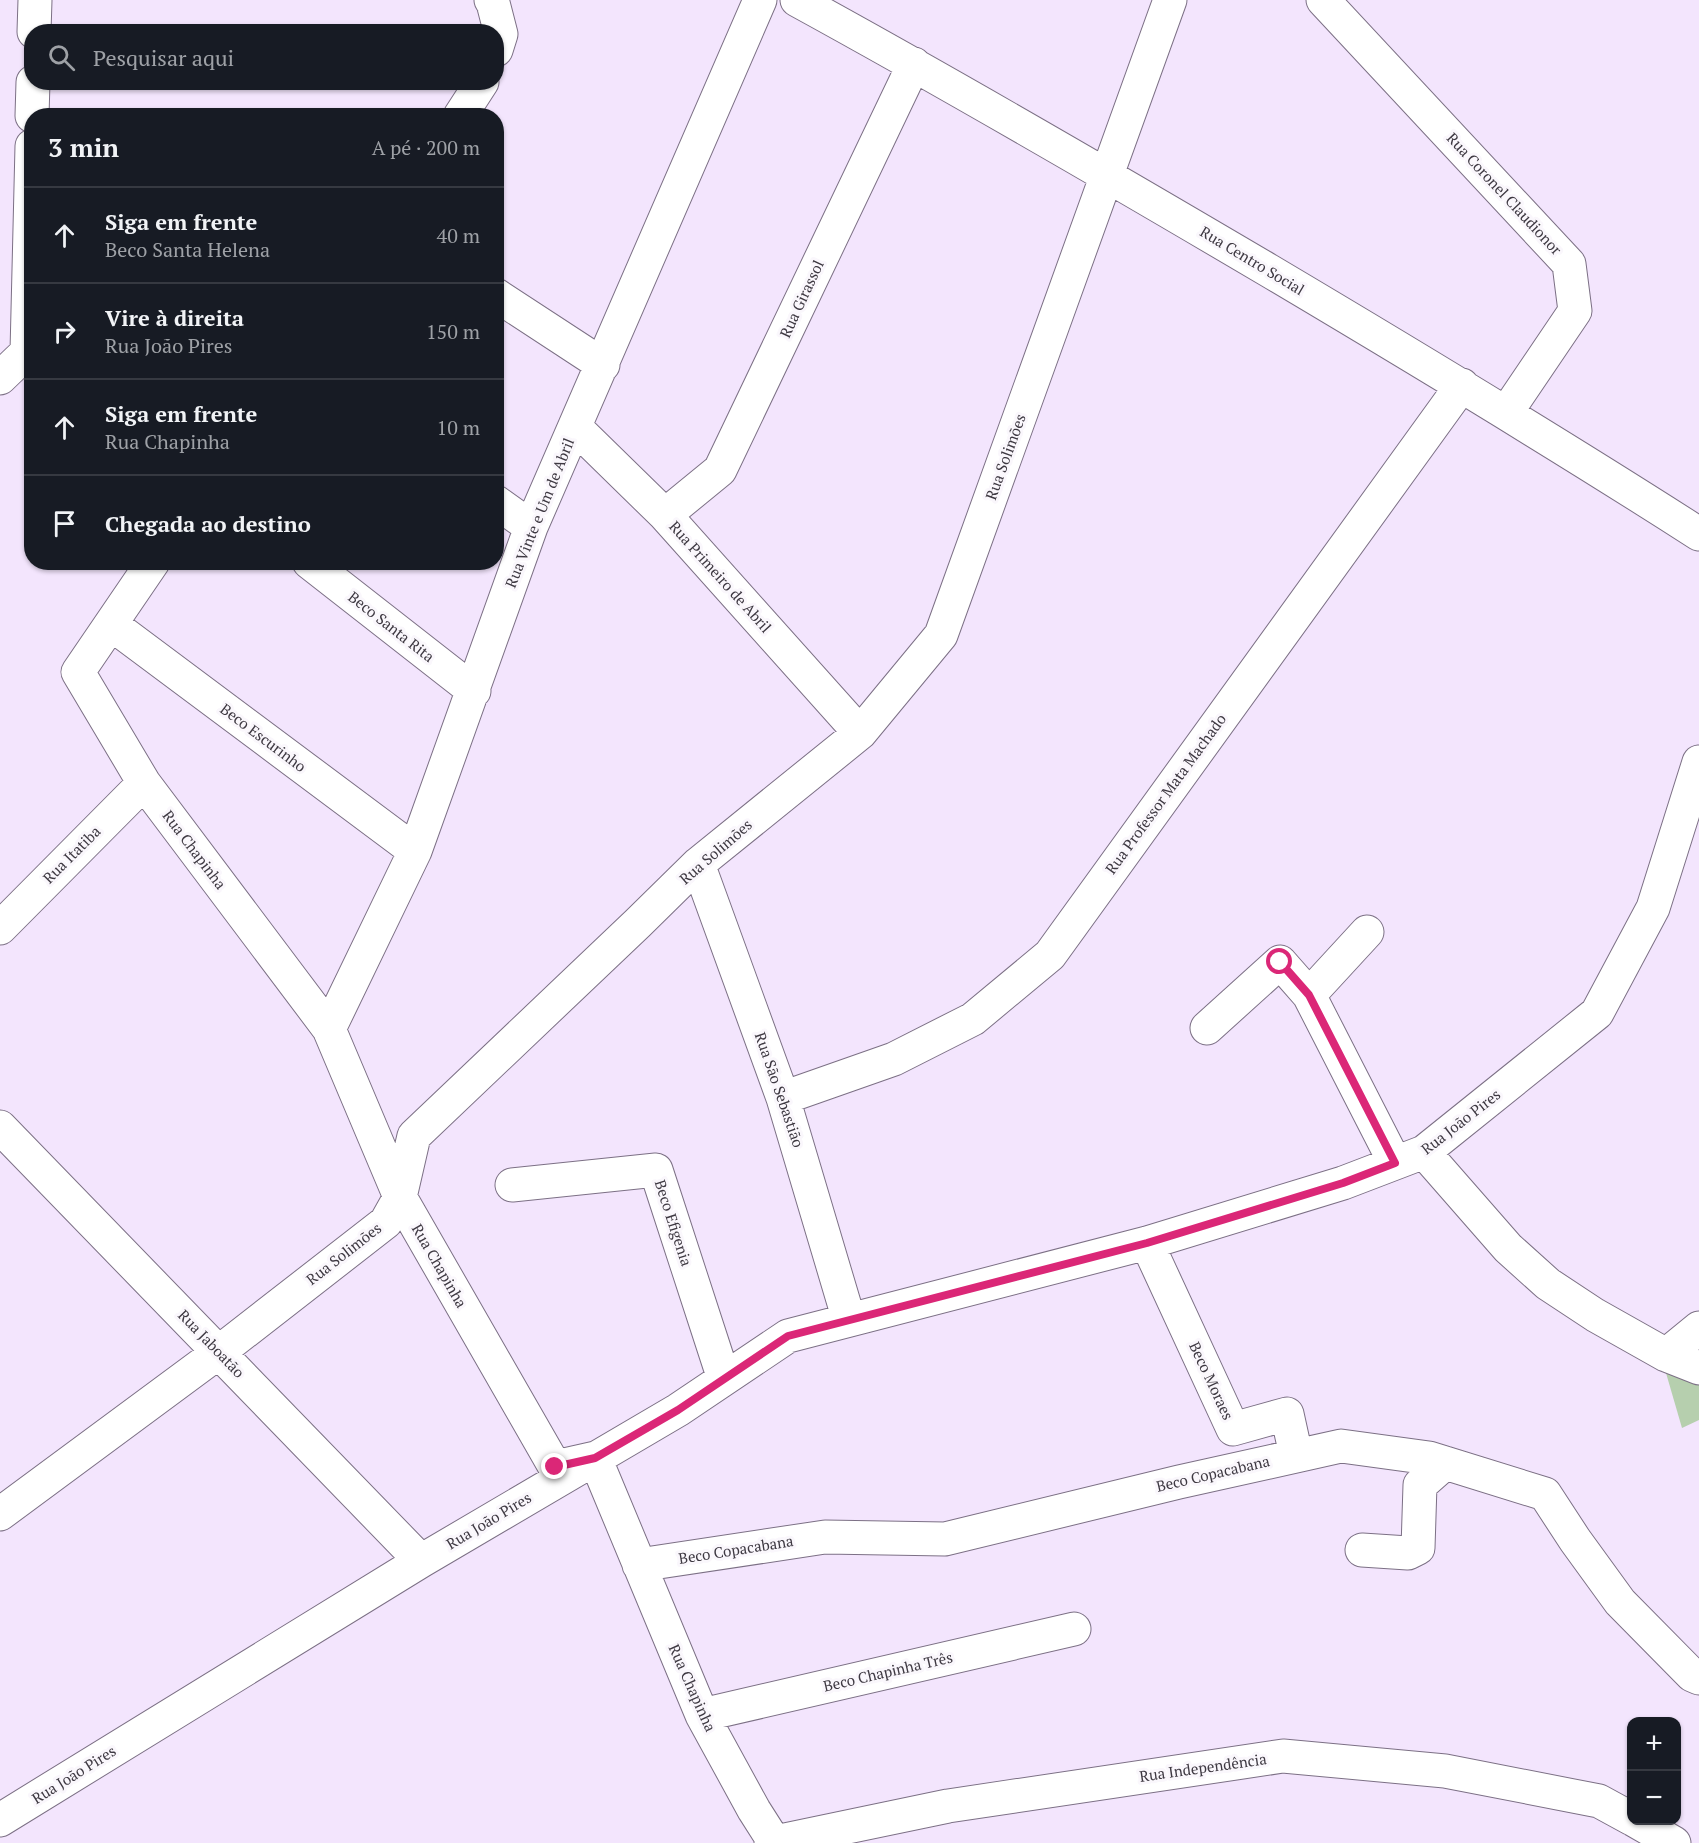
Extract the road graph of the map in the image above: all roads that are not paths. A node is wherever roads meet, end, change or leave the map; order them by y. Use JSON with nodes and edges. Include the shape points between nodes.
{"nodes":[{"id":1,"x":35,"y":0,"type":"edge"},
{"id":2,"x":491,"y":0,"type":"edge"},
{"id":3,"x":760,"y":0,"type":"edge"},
{"id":4,"x":797,"y":0,"type":"edge"},
{"id":5,"x":1170,"y":0,"type":"edge"},
{"id":6,"x":1323,"y":0,"type":"edge"},
{"id":7,"x":34,"y":24,"type":"edge"},
{"id":8,"x":498,"y":24,"type":"edge"},
{"id":9,"x":914,"y":64,"type":"junction"},
{"id":10,"x":33,"y":90,"type":"edge"},
{"id":11,"x":477,"y":90,"type":"edge"},
{"id":12,"x":32,"y":108,"type":"edge"},
{"id":13,"x":465,"y":108,"type":"edge"},
{"id":14,"x":1107,"y":175,"type":"junction"},
{"id":15,"x":504,"y":301,"type":"edge"},
{"id":16,"x":24,"y":355,"type":"edge"},
{"id":17,"x":603,"y":365,"type":"junction"},
{"id":18,"x":0,"y":378,"type":"edge"},
{"id":19,"x":1462,"y":385,"type":"junction"},
{"id":20,"x":1506,"y":412,"type":"junction"},
{"id":21,"x":575,"y":427,"type":"junction"},
{"id":22,"x":504,"y":508,"type":"edge"},
{"id":23,"x":665,"y":515,"type":"junction"},
{"id":24,"x":531,"y":527,"type":"junction"},
{"id":25,"x":1699,"y":534,"type":"edge"},
{"id":26,"x":148,"y":570,"type":"edge"},
{"id":27,"x":319,"y":570,"type":"edge"},
{"id":28,"x":111,"y":624,"type":"junction"},
{"id":29,"x":474,"y":690,"type":"junction"},
{"id":30,"x":860,"y":733,"type":"junction"},
{"id":31,"x":1699,"y":762,"type":"edge"},
{"id":32,"x":144,"y":783,"type":"junction"},
{"id":33,"x":415,"y":851,"type":"junction"},
{"id":34,"x":698,"y":864,"type":"junction"},
{"id":35,"x":0,"y":928,"type":"edge"},
{"id":36,"x":1367,"y":932,"type":"dead end"},
{"id":37,"x":1309,"y":995,"type":"junction"},
{"id":38,"x":1207,"y":1028,"type":"dead end"},
{"id":39,"x":329,"y":1029,"type":"junction"},
{"id":40,"x":783,"y":1098,"type":"junction"},
{"id":41,"x":0,"y":1127,"type":"edge"},
{"id":42,"x":1410,"y":1158,"type":"junction"},
{"id":43,"x":512,"y":1185,"type":"dead end"},
{"id":44,"x":400,"y":1197,"type":"junction"},
{"id":45,"x":1147,"y":1243,"type":"junction"},
{"id":46,"x":849,"y":1320,"type":"junction"},
{"id":47,"x":1699,"y":1328,"type":"edge"},
{"id":48,"x":219,"y":1352,"type":"junction"},
{"id":49,"x":1666,"y":1355,"type":"junction"},
{"id":50,"x":1699,"y":1368,"type":"edge"},
{"id":51,"x":724,"y":1379,"type":"junction"},
{"id":52,"x":1296,"y":1455,"type":"junction"},
{"id":53,"x":595,"y":1458,"type":"junction"},
{"id":54,"x":1445,"y":1463,"type":"junction"},
{"id":55,"x":0,"y":1514,"type":"edge"},
{"id":56,"x":1362,"y":1550,"type":"dead end"},
{"id":57,"x":421,"y":1561,"type":"junction"},
{"id":58,"x":639,"y":1565,"type":"junction"},
{"id":59,"x":1074,"y":1629,"type":"dead end"},
{"id":60,"x":1699,"y":1678,"type":"edge"},
{"id":61,"x":702,"y":1716,"type":"junction"},
{"id":62,"x":1627,"y":1817,"type":"edge"},
{"id":63,"x":0,"y":1820,"type":"edge"},
{"id":64,"x":1642,"y":1825,"type":"edge"},
{"id":65,"x":774,"y":1843,"type":"edge"},
{"id":66,"x":1674,"y":1843,"type":"edge"}],
"edges":[{"from":1,"to":7,"type":"street"},
{"from":2,"to":8,"type":"street"},
{"from":3,"to":17,"type":"street","name":"Rua Vinte e Um de Abril"},
{"from":4,"to":9,"type":"street","name":"Rua Centro Social"},
{"from":5,"to":14,"type":"street","name":"Rua Solimões"},
{"from":6,"to":20,"type":"street","name":"Rua Coronel Claudionor","via":[[1569,264],[1575,311]]},
{"from":9,"to":14,"type":"street","name":"Rua Centro Social"},
{"from":9,"to":23,"type":"street","name":"Rua Girassol","via":[[720,470]]},
{"from":10,"to":12,"type":"street"},
{"from":11,"to":13,"type":"street"},
{"from":14,"to":19,"type":"street","name":"Rua Centro Social"},
{"from":14,"to":30,"type":"street","name":"Rua Solimões","via":[[941,635]]},
{"from":15,"to":17,"type":"street"},
{"from":16,"to":18,"type":"street"},
{"from":17,"to":21,"type":"street","name":"Rua Vinte e Um de Abril"},
{"from":19,"to":20,"type":"street","name":"Rua Centro Social"},
{"from":19,"to":40,"type":"street","name":"Rua Professor Mata Machado","via":[[1050,955],[973,1020],[894,1059]]},
{"from":20,"to":25,"type":"street","name":"Rua Centro Social"},
{"from":21,"to":23,"type":"street","name":"Rua Primeiro de Abril"},
{"from":21,"to":24,"type":"street","name":"Rua Vinte e Um de Abril"},
{"from":22,"to":24,"type":"street"},
{"from":23,"to":30,"type":"street","name":"Rua Primeiro de Abril"},
{"from":24,"to":29,"type":"street","name":"Rua Vinte e Um de Abril"},
{"from":26,"to":28,"type":"street"},
{"from":27,"to":29,"type":"street","name":"Beco Santa Rita"},
{"from":28,"to":32,"type":"street","name":"Rua Chapinha","via":[[78,672]]},
{"from":28,"to":33,"type":"street","name":"Beco Escurinho"},
{"from":29,"to":33,"type":"street","name":"Rua Vinte e Um de Abril"},
{"from":30,"to":34,"type":"street","name":"Rua Solimões"},
{"from":31,"to":42,"type":"street","name":"Rua João Pires","via":[[1653,908],[1597,1013]]},
{"from":32,"to":35,"type":"street","name":"Rua Itatiba"},
{"from":32,"to":39,"type":"street","name":"Rua Chapinha"},
{"from":33,"to":39,"type":"street","name":"Rua Vinte e Um de Abril"},
{"from":34,"to":40,"type":"street","name":"Rua São Sebastião"},
{"from":34,"to":44,"type":"street","name":"Rua Solimões","via":[[414,1136]]},
{"from":36,"to":37,"type":"street"},
{"from":37,"to":38,"type":"street","via":[[1280,962]]},
{"from":37,"to":42,"type":"street"},
{"from":39,"to":44,"type":"street","name":"Rua Chapinha"},
{"from":40,"to":46,"type":"street","name":"Rua São Sebastião"},
{"from":41,"to":48,"type":"street","name":"Rua Jaboatão"},
{"from":42,"to":45,"type":"street","name":"Rua João Pires","via":[[1343,1183]]},
{"from":42,"to":49,"type":"street","via":[[1548,1284]]},
{"from":43,"to":51,"type":"street","name":"Beco Efigenia","via":[[656,1170]]},
{"from":44,"to":48,"type":"street","name":"Rua Solimões","via":[[386,1222]]},
{"from":44,"to":53,"type":"street","name":"Rua Chapinha","via":[[555,1467]]},
{"from":45,"to":46,"type":"street","name":"Rua João Pires"},
{"from":45,"to":52,"type":"street","name":"Beco Moraes","via":[[1233,1430],[1287,1414]]},
{"from":46,"to":51,"type":"street","name":"Rua João Pires","via":[[788,1336]]},
{"from":47,"to":49,"type":"street"},
{"from":48,"to":55,"type":"street","name":"Rua Solimões"},
{"from":48,"to":57,"type":"street","name":"Rua Jaboatão"},
{"from":49,"to":50,"type":"street"},
{"from":51,"to":53,"type":"street","name":"Rua João Pires"},
{"from":52,"to":54,"type":"street","name":"Beco Copacabana","via":[[1341,1446]]},
{"from":52,"to":58,"type":"street","name":"Beco Copacabana","via":[[945,1539],[825,1537]]},
{"from":53,"to":57,"type":"street","name":"Rua João Pires"},
{"from":53,"to":58,"type":"street","name":"Rua Chapinha"},
{"from":54,"to":56,"type":"street","via":[[1420,1485],[1418,1548],[1408,1553]]},
{"from":54,"to":60,"type":"street","name":"Beco Copacabana","via":[[1545,1494],[1620,1602],[1692,1676]]},
{"from":57,"to":63,"type":"street","name":"Rua João Pires"},
{"from":58,"to":61,"type":"street","name":"Rua Chapinha"},
{"from":59,"to":61,"type":"street","name":"Beco Chapinha Três"},
{"from":61,"to":65,"type":"street","name":"Rua Chapinha"},
{"from":62,"to":65,"type":"street","name":"Rua Independência","via":[[1599,1801],[1445,1771],[1283,1756],[948,1806]]},
{"from":64,"to":66,"type":"street","name":"Rua Independência"}]}
